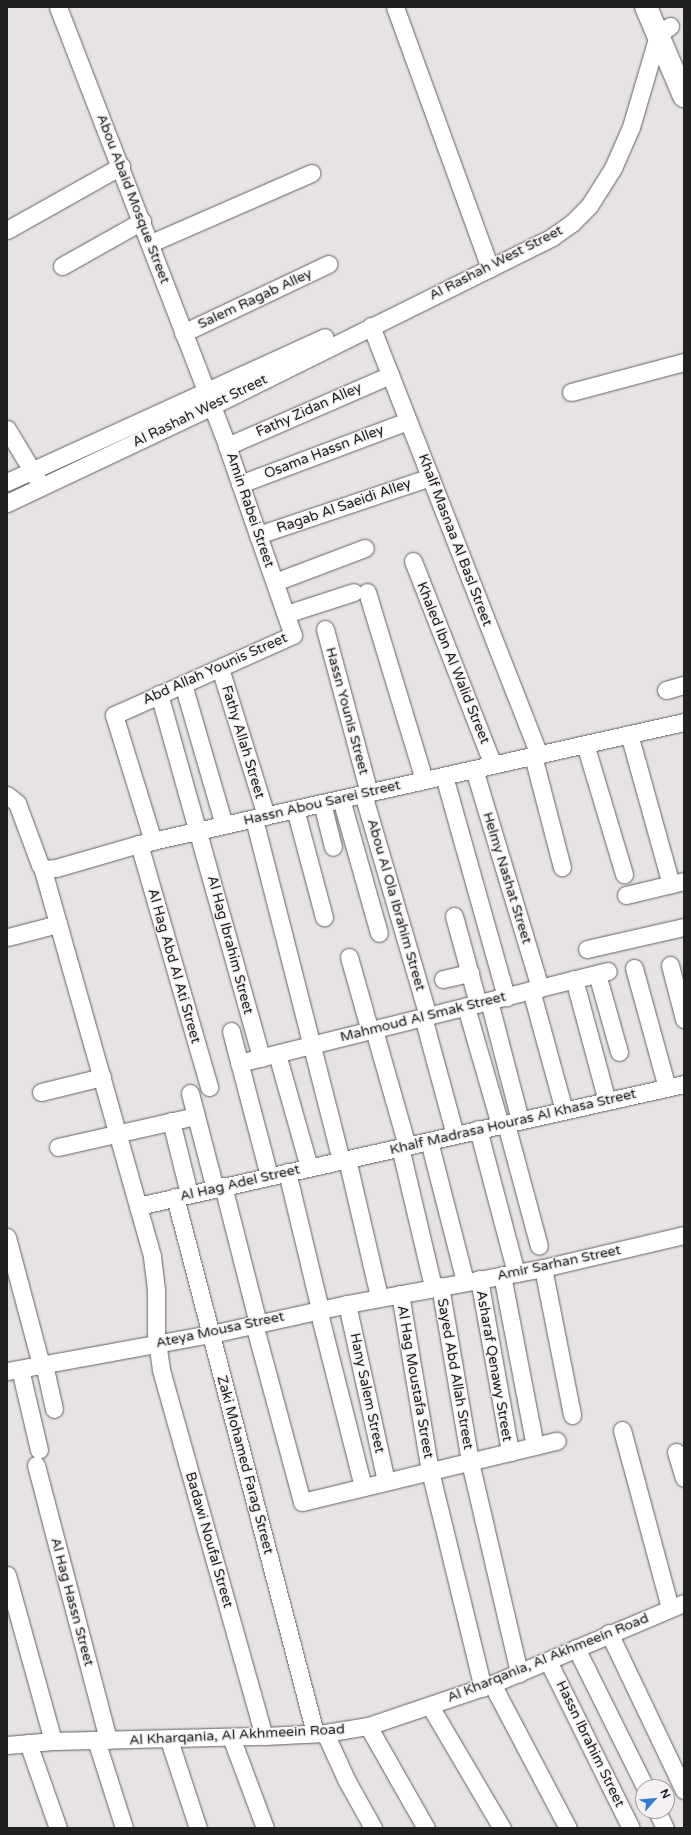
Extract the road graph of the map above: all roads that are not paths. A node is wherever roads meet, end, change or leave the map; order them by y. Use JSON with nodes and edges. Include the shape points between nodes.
{"nodes":[{"id":1,"x":58,"y":7,"type":"edge"},
{"id":2,"x":395,"y":7,"type":"edge"},
{"id":3,"x":646,"y":7,"type":"edge"},
{"id":4,"x":663,"y":23,"type":"edge"},
{"id":5,"x":684,"y":61,"type":"edge"},
{"id":6,"x":684,"y":96,"type":"edge"},
{"id":7,"x":121,"y":166,"type":"junction"},
{"id":8,"x":311,"y":173,"type":"dead end"},
{"id":9,"x":142,"y":221,"type":"junction"},
{"id":10,"x":7,"y":230,"type":"edge"},
{"id":11,"x":150,"y":243,"type":"junction"},
{"id":12,"x":328,"y":264,"type":"dead end"},
{"id":13,"x":62,"y":266,"type":"dead end"},
{"id":14,"x":490,"y":268,"type":"junction"},
{"id":15,"x":390,"y":316,"type":"junction"},
{"id":16,"x":371,"y":326,"type":"junction"},
{"id":17,"x":183,"y":333,"type":"junction"},
{"id":18,"x":684,"y":362,"type":"edge"},
{"id":19,"x":390,"y":375,"type":"junction"},
{"id":20,"x":571,"y":392,"type":"dead end"},
{"id":21,"x":209,"y":399,"type":"junction"},
{"id":22,"x":167,"y":418,"type":"junction"},
{"id":23,"x":408,"y":421,"type":"junction"},
{"id":24,"x":7,"y":429,"type":"edge"},
{"id":25,"x":227,"y":446,"type":"junction"},
{"id":26,"x":32,"y":471,"type":"junction"},
{"id":27,"x":430,"y":477,"type":"junction"},
{"id":28,"x":7,"y":482,"type":"edge"},
{"id":29,"x":240,"y":484,"type":"junction"},
{"id":30,"x":42,"y":487,"type":"junction"},
{"id":31,"x":7,"y":503,"type":"edge"},
{"id":32,"x":258,"y":535,"type":"junction"},
{"id":33,"x":365,"y":548,"type":"dead end"},
{"id":34,"x":413,"y":561,"type":"dead end"},
{"id":35,"x":275,"y":582,"type":"junction"},
{"id":36,"x":286,"y":614,"type":"junction"},
{"id":37,"x":325,"y":629,"type":"dead end"},
{"id":38,"x":220,"y":668,"type":"junction"},
{"id":39,"x":182,"y":684,"type":"junction"},
{"id":40,"x":684,"y":685,"type":"edge"},
{"id":41,"x":666,"y":690,"type":"dead end"},
{"id":42,"x":159,"y":694,"type":"junction"},
{"id":43,"x":117,"y":712,"type":"joint"},
{"id":44,"x":684,"y":722,"type":"edge"},
{"id":45,"x":629,"y":734,"type":"junction"},
{"id":46,"x":585,"y":744,"type":"junction"},
{"id":47,"x":536,"y":755,"type":"junction"},
{"id":48,"x":493,"y":765,"type":"junction"},
{"id":49,"x":474,"y":769,"type":"junction"},
{"id":50,"x":444,"y":776,"type":"junction"},
{"id":51,"x":424,"y":780,"type":"junction"},
{"id":52,"x":366,"y":793,"type":"junction"},
{"id":53,"x":7,"y":795,"type":"edge"},
{"id":54,"x":341,"y":799,"type":"junction"},
{"id":55,"x":322,"y":803,"type":"junction"},
{"id":56,"x":295,"y":809,"type":"junction"},
{"id":57,"x":260,"y":817,"type":"junction"},
{"id":58,"x":224,"y":825,"type":"junction"},
{"id":59,"x":199,"y":831,"type":"junction"},
{"id":60,"x":146,"y":843,"type":"junction"},
{"id":61,"x":333,"y":847,"type":"dead end"},
{"id":62,"x":562,"y":867,"type":"dead end"},
{"id":63,"x":42,"y":868,"type":"junction"},
{"id":64,"x":624,"y":874,"type":"dead end"},
{"id":65,"x":678,"y":883,"type":"edge"},
{"id":66,"x":626,"y":895,"type":"dead end"},
{"id":67,"x":454,"y":916,"type":"dead end"},
{"id":68,"x":324,"y":917,"type":"dead end"},
{"id":69,"x":58,"y":924,"type":"junction"},
{"id":70,"x":684,"y":927,"type":"edge"},
{"id":71,"x":379,"y":933,"type":"dead end"},
{"id":72,"x":8,"y":937,"type":"dead end"},
{"id":73,"x":587,"y":950,"type":"dead end"},
{"id":74,"x":350,"y":957,"type":"dead end"},
{"id":75,"x":670,"y":965,"type":"dead end"},
{"id":76,"x":634,"y":968,"type":"dead end"},
{"id":77,"x":470,"y":973,"type":"junction"},
{"id":78,"x":443,"y":980,"type":"dead end"},
{"id":79,"x":574,"y":980,"type":"junction"},
{"id":80,"x":536,"y":989,"type":"junction"},
{"id":81,"x":506,"y":996,"type":"junction"},
{"id":82,"x":478,"y":1004,"type":"junction"},
{"id":83,"x":425,"y":1017,"type":"junction"},
{"id":84,"x":684,"y":1019,"type":"edge"},
{"id":85,"x":372,"y":1030,"type":"junction"},
{"id":86,"x":231,"y":1031,"type":"dead end"},
{"id":87,"x":312,"y":1045,"type":"junction"},
{"id":88,"x":619,"y":1052,"type":"dead end"},
{"id":89,"x":269,"y":1056,"type":"junction"},
{"id":90,"x":239,"y":1064,"type":"junction"},
{"id":91,"x":102,"y":1077,"type":"junction"},
{"id":92,"x":684,"y":1084,"type":"edge"},
{"id":93,"x":209,"y":1087,"type":"dead end"},
{"id":94,"x":667,"y":1088,"type":"junction"},
{"id":95,"x":41,"y":1092,"type":"dead end"},
{"id":96,"x":190,"y":1092,"type":"dead end"},
{"id":97,"x":607,"y":1101,"type":"junction"},
{"id":98,"x":564,"y":1110,"type":"junction"},
{"id":99,"x":196,"y":1116,"type":"junction"},
{"id":100,"x":171,"y":1121,"type":"junction"},
{"id":101,"x":508,"y":1123,"type":"junction"},
{"id":102,"x":478,"y":1130,"type":"junction"},
{"id":103,"x":118,"y":1132,"type":"junction"},
{"id":104,"x":455,"y":1135,"type":"junction"},
{"id":105,"x":429,"y":1141,"type":"junction"},
{"id":106,"x":403,"y":1146,"type":"junction"},
{"id":107,"x":58,"y":1147,"type":"dead end"},
{"id":108,"x":344,"y":1160,"type":"junction"},
{"id":109,"x":309,"y":1168,"type":"junction"},
{"id":110,"x":287,"y":1172,"type":"junction"},
{"id":111,"x":269,"y":1176,"type":"junction"},
{"id":112,"x":219,"y":1188,"type":"junction"},
{"id":113,"x":182,"y":1196,"type":"junction"},
{"id":114,"x":138,"y":1206,"type":"junction"},
{"id":115,"x":684,"y":1235,"type":"edge"},
{"id":116,"x":7,"y":1237,"type":"edge"},
{"id":117,"x":539,"y":1246,"type":"dead end"},
{"id":118,"x":543,"y":1268,"type":"junction"},
{"id":119,"x":509,"y":1274,"type":"junction"},
{"id":120,"x":472,"y":1280,"type":"junction"},
{"id":121,"x":436,"y":1286,"type":"junction"},
{"id":122,"x":400,"y":1294,"type":"junction"},
{"id":123,"x":379,"y":1297,"type":"junction"},
{"id":124,"x":347,"y":1304,"type":"junction"},
{"id":125,"x":319,"y":1309,"type":"junction"},
{"id":126,"x":256,"y":1323,"type":"junction"},
{"id":127,"x":211,"y":1334,"type":"junction"},
{"id":128,"x":157,"y":1344,"type":"junction"},
{"id":129,"x":43,"y":1365,"type":"junction"},
{"id":130,"x":13,"y":1370,"type":"edge"},
{"id":131,"x":54,"y":1409,"type":"dead end"},
{"id":132,"x":572,"y":1415,"type":"dead end"},
{"id":133,"x":622,"y":1430,"type":"dead end"},
{"id":134,"x":557,"y":1441,"type":"dead end"},
{"id":135,"x":535,"y":1446,"type":"junction"},
{"id":136,"x":510,"y":1452,"type":"junction"},
{"id":137,"x":676,"y":1452,"type":"dead end"},
{"id":138,"x":470,"y":1462,"type":"junction"},
{"id":139,"x":430,"y":1471,"type":"junction"},
{"id":140,"x":684,"y":1478,"type":"edge"},
{"id":141,"x":386,"y":1482,"type":"junction"},
{"id":142,"x":363,"y":1487,"type":"junction"},
{"id":143,"x":7,"y":1575,"type":"edge"},
{"id":144,"x":677,"y":1606,"type":"edge"},
{"id":145,"x":610,"y":1633,"type":"junction"},
{"id":146,"x":576,"y":1648,"type":"junction"},
{"id":147,"x":548,"y":1661,"type":"junction"},
{"id":148,"x":519,"y":1673,"type":"junction"},
{"id":149,"x":488,"y":1686,"type":"junction"},
{"id":150,"x":430,"y":1706,"type":"junction"},
{"id":151,"x":368,"y":1726,"type":"junction"},
{"id":152,"x":320,"y":1733,"type":"junction"},
{"id":153,"x":264,"y":1736,"type":"junction"},
{"id":154,"x":231,"y":1737,"type":"junction"},
{"id":155,"x":102,"y":1740,"type":"junction"},
{"id":156,"x":169,"y":1740,"type":"junction"},
{"id":157,"x":53,"y":1741,"type":"junction"},
{"id":158,"x":28,"y":1743,"type":"junction"},
{"id":159,"x":7,"y":1745,"type":"edge"},
{"id":160,"x":641,"y":1779,"type":"edge"},
{"id":161,"x":684,"y":1790,"type":"edge"},
{"id":162,"x":58,"y":1828,"type":"edge"},
{"id":163,"x":124,"y":1828,"type":"edge"},
{"id":164,"x":198,"y":1828,"type":"edge"},
{"id":165,"x":264,"y":1828,"type":"edge"},
{"id":166,"x":373,"y":1828,"type":"edge"},
{"id":167,"x":426,"y":1828,"type":"edge"},
{"id":168,"x":502,"y":1828,"type":"edge"},
{"id":169,"x":568,"y":1828,"type":"edge"},
{"id":170,"x":631,"y":1828,"type":"edge"}],
"edges":[{"from":1,"to":7,"type":"street","name":"Abou Abaid Mosque Street"},
{"from":2,"to":14,"type":"street"},
{"from":3,"to":4,"type":"main road"},
{"from":4,"to":5,"type":"main road"},
{"from":4,"to":6,"type":"main road"},
{"from":4,"to":14,"type":"street","name":"Al Rashah West Street","via":[[632,127],[613,168],[589,206],[572,223],[552,237]]},
{"from":7,"to":9,"type":"street","name":"Abou Abaid Mosque Street"},
{"from":7,"to":10,"type":"street"},
{"from":8,"to":11,"type":"street"},
{"from":9,"to":11,"type":"street","name":"Abou Abaid Mosque Street"},
{"from":9,"to":13,"type":"street"},
{"from":11,"to":17,"type":"street","name":"Abou Abaid Mosque Street"},
{"from":12,"to":17,"type":"street","name":"Salem Ragab Alley"},
{"from":14,"to":15,"type":"street","name":"Al Rashah West Street"},
{"from":15,"to":16,"type":"street","name":"Al Rashah West Street"},
{"from":15,"to":21,"type":"street","name":"Al Rashah West Street","via":[[377,315],[365,319]]},
{"from":16,"to":19,"type":"street","name":"Khalf Masnaa Al Basl Street"},
{"from":16,"to":21,"type":"street","name":"Al Rashah West Street"},
{"from":17,"to":21,"type":"street","name":"Abou Abaid Mosque Street"},
{"from":18,"to":20,"type":"street"},
{"from":19,"to":23,"type":"street","name":"Khalf Masnaa Al Basl Street"},
{"from":19,"to":25,"type":"street","name":"Fathy Zidan Alley"},
{"from":21,"to":22,"type":"street","name":"Al Rashah West Street"},
{"from":21,"to":25,"type":"street","name":"Amin Rabei Street"},
{"from":22,"to":26,"type":"street","name":"Al Rashah West Street"},
{"from":22,"to":30,"type":"street","name":"Al Rashah West Street"},
{"from":23,"to":27,"type":"street","name":"Khalf Masnaa Al Basl Street"},
{"from":23,"to":29,"type":"street","name":"Osama Hassn Alley"},
{"from":24,"to":26,"type":"street"},
{"from":25,"to":29,"type":"street","name":"Amin Rabei Street"},
{"from":26,"to":28,"type":"street","name":"Al Rashah West Street"},
{"from":26,"to":30,"type":"street"},
{"from":27,"to":32,"type":"street","name":"Ragab Al Saeidi Alley"},
{"from":27,"to":47,"type":"street","name":"Khalf Masnaa Al Basl Street"},
{"from":29,"to":32,"type":"street","name":"Amin Rabei Street"},
{"from":30,"to":31,"type":"street","name":"Al Rashah West Street"},
{"from":32,"to":35,"type":"street","name":"Amin Rabei Street"},
{"from":33,"to":35,"type":"street"},
{"from":34,"to":48,"type":"street","name":"Khaled Ibn Al Walid Street"},
{"from":35,"to":36,"type":"street","name":"Amin Rabei Street"},
{"from":36,"to":38,"type":"street","name":"Abd Allah Younis Street","via":[[292,637]]},
{"from":36,"to":51,"type":"street","via":[[360,592]]},
{"from":37,"to":52,"type":"street","name":"Hassn Younis Street"},
{"from":38,"to":39,"type":"street","name":"Abd Allah Younis Street"},
{"from":38,"to":57,"type":"street","name":"Fathy Allah Street"},
{"from":39,"to":42,"type":"street","name":"Abd Allah Younis Street"},
{"from":39,"to":58,"type":"street"},
{"from":40,"to":41,"type":"street"},
{"from":42,"to":43,"type":"street","name":"Abd Allah Younis Street"},
{"from":42,"to":59,"type":"street","name":"Al Hag Ibrahim Street"},
{"from":43,"to":60,"type":"street","name":"Al Hag Abd Al Ati Street","via":[[114,717]]},
{"from":44,"to":45,"type":"street","name":"Hassn Abou Sarei Street"},
{"from":45,"to":46,"type":"street","name":"Hassn Abou Sarei Street"},
{"from":45,"to":65,"type":"street"},
{"from":46,"to":47,"type":"street","name":"Hassn Abou Sarei Street"},
{"from":46,"to":64,"type":"street"},
{"from":47,"to":48,"type":"street","name":"Hassn Abou Sarei Street"},
{"from":47,"to":62,"type":"street","name":"Khalf Masnaa Al Basl Street"},
{"from":48,"to":49,"type":"street","name":"Hassn Abou Sarei Street"},
{"from":49,"to":50,"type":"street","name":"Hassn Abou Sarei Street"},
{"from":49,"to":80,"type":"street","name":"Helmy Nashat Street"},
{"from":50,"to":51,"type":"street","name":"Hassn Abou Sarei Street"},
{"from":50,"to":81,"type":"street"},
{"from":51,"to":52,"type":"street","name":"Hassn Abou Sarei Street"},
{"from":52,"to":54,"type":"street","name":"Hassn Abou Sarei Street"},
{"from":52,"to":83,"type":"street","name":"Abou Al Ola Ibrahim Street"},
{"from":53,"to":63,"type":"street","via":[[17,803]]},
{"from":54,"to":55,"type":"street","name":"Hassn Abou Sarei Street"},
{"from":54,"to":71,"type":"street"},
{"from":55,"to":56,"type":"street","name":"Hassn Abou Sarei Street"},
{"from":55,"to":61,"type":"street"},
{"from":56,"to":57,"type":"street","name":"Hassn Abou Sarei Street"},
{"from":56,"to":68,"type":"street"},
{"from":57,"to":58,"type":"street","name":"Hassn Abou Sarei Street"},
{"from":57,"to":87,"type":"street","name":"Fathy Allah Street"},
{"from":58,"to":59,"type":"street","name":"Hassn Abou Sarei Street"},
{"from":59,"to":60,"type":"street","name":"Hassn Abou Sarei Street"},
{"from":59,"to":89,"type":"street","name":"Al Hag Ibrahim Street"},
{"from":60,"to":63,"type":"street","name":"Hassn Abou Sarei Street","via":[[56,868]]},
{"from":60,"to":93,"type":"street","name":"Al Hag Abd Al Ati Street"},
{"from":63,"to":69,"type":"street","name":"Badawi Noufal Street"},
{"from":65,"to":66,"type":"street"},
{"from":67,"to":77,"type":"street"},
{"from":69,"to":72,"type":"street"},
{"from":69,"to":91,"type":"street","name":"Badawi Noufal Street"},
{"from":70,"to":73,"type":"street"},
{"from":74,"to":85,"type":"street","name":"Sayed Abd Allah Street"},
{"from":75,"to":84,"type":"street"},
{"from":76,"to":94,"type":"street"},
{"from":77,"to":78,"type":"street"},
{"from":77,"to":82,"type":"street"},
{"from":79,"to":80,"type":"street","name":"Mahmoud Al Smak Street"},
{"from":79,"to":88,"type":"street","name":"Mahmoud Al Smak Street","via":[[602,972]]},
{"from":79,"to":97,"type":"street"},
{"from":80,"to":81,"type":"street","name":"Mahmoud Al Smak Street"},
{"from":80,"to":98,"type":"street","name":"Helmy Nashat Street"},
{"from":81,"to":82,"type":"street","name":"Mahmoud Al Smak Street"},
{"from":82,"to":83,"type":"street","name":"Mahmoud Al Smak Street"},
{"from":82,"to":101,"type":"street"},
{"from":82,"to":101,"type":"street"},
{"from":83,"to":85,"type":"street","name":"Mahmoud Al Smak Street"},
{"from":83,"to":104,"type":"street","name":"Abou Al Ola Ibrahim Street"},
{"from":85,"to":87,"type":"street","name":"Mahmoud Al Smak Street"},
{"from":85,"to":106,"type":"street","name":"Sayed Abd Allah Street"},
{"from":86,"to":90,"type":"street"},
{"from":87,"to":89,"type":"street","name":"Mahmoud Al Smak Street"},
{"from":87,"to":108,"type":"street","name":"Fathy Allah Street"},
{"from":89,"to":90,"type":"street","name":"Mahmoud Al Smak Street"},
{"from":89,"to":109,"type":"street","name":"Al Hag Ibrahim Street"},
{"from":90,"to":111,"type":"street"},
{"from":91,"to":95,"type":"street"},
{"from":91,"to":103,"type":"street","name":"Badawi Noufal Street"},
{"from":92,"to":94,"type":"street","name":"Khalf Madrasa Houras Al Khasa Street"},
{"from":94,"to":97,"type":"street","name":"Khalf Madrasa Houras Al Khasa Street"},
{"from":96,"to":99,"type":"street"},
{"from":97,"to":98,"type":"street","name":"Khalf Madrasa Houras Al Khasa Street"},
{"from":98,"to":101,"type":"street","name":"Khalf Madrasa Houras Al Khasa Street"},
{"from":99,"to":100,"type":"street"},
{"from":99,"to":112,"type":"street"},
{"from":100,"to":103,"type":"street"},
{"from":100,"to":113,"type":"street","name":"Zaki Mohamed Farag Street"},
{"from":101,"to":102,"type":"street","name":"Khalf Madrasa Houras Al Khasa Street"},
{"from":101,"to":117,"type":"street"},
{"from":102,"to":104,"type":"street","name":"Khalf Madrasa Houras Al Khasa Street"},
{"from":102,"to":119,"type":"street"},
{"from":103,"to":107,"type":"street"},
{"from":103,"to":114,"type":"street","name":"Badawi Noufal Street"},
{"from":104,"to":105,"type":"street","name":"Khalf Madrasa Houras Al Khasa Street"},
{"from":105,"to":106,"type":"street","name":"Khalf Madrasa Houras Al Khasa Street"},
{"from":105,"to":120,"type":"street","name":"Asharaf Qenawy Street"},
{"from":106,"to":108,"type":"street","name":"Khalf Madrasa Houras Al Khasa Street"},
{"from":106,"to":121,"type":"street","name":"Sayed Abd Allah Street"},
{"from":108,"to":109,"type":"street","name":"Al Hag Adel Street"},
{"from":108,"to":123,"type":"street","name":"Fathy Allah Street"},
{"from":109,"to":110,"type":"street","name":"Al Hag Adel Street"},
{"from":110,"to":111,"type":"street","name":"Al Hag Adel Street"},
{"from":110,"to":125,"type":"street"},
{"from":111,"to":112,"type":"street","name":"Al Hag Adel Street"},
{"from":112,"to":113,"type":"street","name":"Al Hag Adel Street"},
{"from":112,"to":126,"type":"street"},
{"from":113,"to":114,"type":"street","name":"Al Hag Adel Street"},
{"from":113,"to":127,"type":"street","name":"Zaki Mohamed Farag Street"},
{"from":114,"to":128,"type":"street","name":"Badawi Noufal Street","via":[[154,1273]]},
{"from":115,"to":118,"type":"street","name":"Amir Sarhan Street"},
{"from":116,"to":129,"type":"street"},
{"from":118,"to":119,"type":"street","name":"Amir Sarhan Street"},
{"from":118,"to":132,"type":"street"},
{"from":119,"to":120,"type":"street","name":"Amir Sarhan Street"},
{"from":119,"to":135,"type":"street"},
{"from":120,"to":121,"type":"street","name":"Amir Sarhan Street"},
{"from":120,"to":136,"type":"street","name":"Asharaf Qenawy Street"},
{"from":121,"to":122,"type":"street","name":"Ateya Mousa Street"},
{"from":121,"to":138,"type":"street","name":"Sayed Abd Allah Street"},
{"from":122,"to":123,"type":"street","name":"Ateya Mousa Street"},
{"from":122,"to":139,"type":"street","name":"Al Hag Moustafa Street"},
{"from":123,"to":124,"type":"street","name":"Ateya Mousa Street"},
{"from":124,"to":125,"type":"street","name":"Ateya Mousa Street"},
{"from":124,"to":141,"type":"street","name":"Hany Salem Street"},
{"from":125,"to":126,"type":"street","name":"Ateya Mousa Street"},
{"from":125,"to":142,"type":"street"},
{"from":126,"to":127,"type":"street","name":"Ateya Mousa Street"},
{"from":126,"to":142,"type":"street","via":[[302,1502]]},
{"from":127,"to":128,"type":"street","name":"Ateya Mousa Street"},
{"from":127,"to":152,"type":"street","name":"Zaki Mohamed Farag Street"},
{"from":128,"to":129,"type":"street","name":"Ateya Mousa Street"},
{"from":128,"to":153,"type":"street","name":"Badawi Noufal Street","via":[[161,1370]]},
{"from":129,"to":130,"type":"street","name":"Ateya Mousa Street"},
{"from":129,"to":131,"type":"street"},
{"from":130,"to":155,"type":"street","name":"Al Hag Hassn Street","via":[[38,1458]]},
{"from":133,"to":144,"type":"street"},
{"from":134,"to":135,"type":"street"},
{"from":135,"to":136,"type":"street"},
{"from":136,"to":138,"type":"street"},
{"from":137,"to":140,"type":"street"},
{"from":138,"to":139,"type":"street"},
{"from":138,"to":148,"type":"street","name":"Sayed Abd Allah Street"},
{"from":139,"to":141,"type":"street"},
{"from":139,"to":149,"type":"street","name":"Al Hag Moustafa Street"},
{"from":141,"to":142,"type":"street"},
{"from":143,"to":157,"type":"street"},
{"from":144,"to":145,"type":"street","name":"Al Kharqania, Al Akhmeein Road"},
{"from":145,"to":146,"type":"street","name":"Al Kharqania, Al Akhmeein Road"},
{"from":145,"to":161,"type":"street"},
{"from":146,"to":147,"type":"street","name":"Al Kharqania, Al Akhmeein Road"},
{"from":146,"to":160,"type":"street"},
{"from":147,"to":148,"type":"street","name":"Al Kharqania, Al Akhmeein Road"},
{"from":147,"to":170,"type":"street","name":"Hassn Ibrahim Street"},
{"from":148,"to":149,"type":"street","name":"Al Kharqania, Al Akhmeein Road"},
{"from":149,"to":150,"type":"street","name":"Al Kharqania, Al Akhmeein Road"},
{"from":149,"to":169,"type":"street","name":"Al Hag Moustafa Street"},
{"from":150,"to":151,"type":"street","name":"Al Kharqania, Al Akhmeein Road"},
{"from":150,"to":168,"type":"street"},
{"from":151,"to":152,"type":"street","name":"Al Kharqania, Al Akhmeein Road"},
{"from":151,"to":167,"type":"street"},
{"from":152,"to":153,"type":"street","name":"Al Kharqania, Al Akhmeein Road"},
{"from":152,"to":166,"type":"street","name":"Zaki Mohamed Farag Street"},
{"from":153,"to":154,"type":"street","name":"Al Kharqania, Al Akhmeein Road"},
{"from":154,"to":156,"type":"street","name":"Al Kharqania, Al Akhmeein Road"},
{"from":154,"to":165,"type":"street"},
{"from":155,"to":156,"type":"street","name":"Al Kharqania, Al Akhmeein Road"},
{"from":155,"to":157,"type":"street","name":"Al Kharqania, Al Akhmeein Road"},
{"from":155,"to":163,"type":"street","name":"Al Hag Hassn Street"},
{"from":156,"to":164,"type":"street"},
{"from":157,"to":158,"type":"street","name":"Al Kharqania, Al Akhmeein Road"},
{"from":158,"to":159,"type":"street","name":"Al Kharqania, Al Akhmeein Road"},
{"from":158,"to":162,"type":"street"}]}
